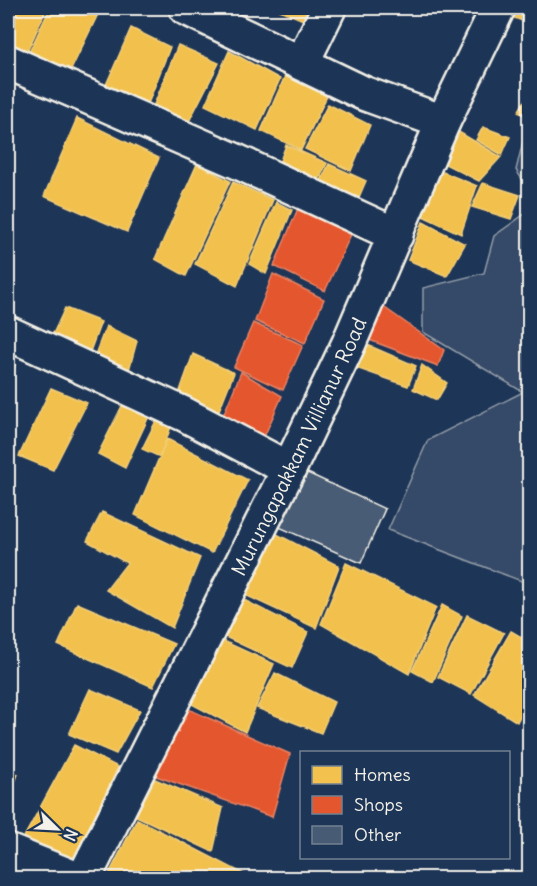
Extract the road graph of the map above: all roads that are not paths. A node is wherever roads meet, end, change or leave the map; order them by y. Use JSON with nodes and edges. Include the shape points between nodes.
{"nodes":[{"id":1,"x":186,"y":8,"type":"edge"},
{"id":2,"x":330,"y":8,"type":"edge"},
{"id":3,"x":498,"y":8,"type":"edge"},
{"id":4,"x":8,"y":62,"type":"edge"},
{"id":5,"x":302,"y":63,"type":"junction"},
{"id":6,"x":442,"y":122,"type":"junction"},
{"id":7,"x":396,"y":234,"type":"junction"},
{"id":8,"x":8,"y":333,"type":"edge"},
{"id":9,"x":289,"y":469,"type":"junction"},
{"id":10,"x":8,"y":851,"type":"edge"},
{"id":11,"x":75,"y":879,"type":"edge"},
{"id":12,"x":84,"y":879,"type":"edge"}],
"edges":[{"from":1,"to":5,"type":"street"},
{"from":2,"to":5,"type":"street"},
{"from":3,"to":6,"type":"street","name":"Murungapakkam Villianur Road"},
{"from":4,"to":7,"type":"street"},
{"from":5,"to":6,"type":"street","via":[[363,93]]},
{"from":6,"to":7,"type":"street","name":"Murungapakkam Villianur Road"},
{"from":7,"to":9,"type":"street","name":"Murungapakkam Villianur Road"},
{"from":8,"to":9,"type":"street","via":[[184,414]]},
{"from":9,"to":12,"type":"street","name":"Murungapakkam Villianur Road"},
{"from":10,"to":11,"type":"street"}]}
